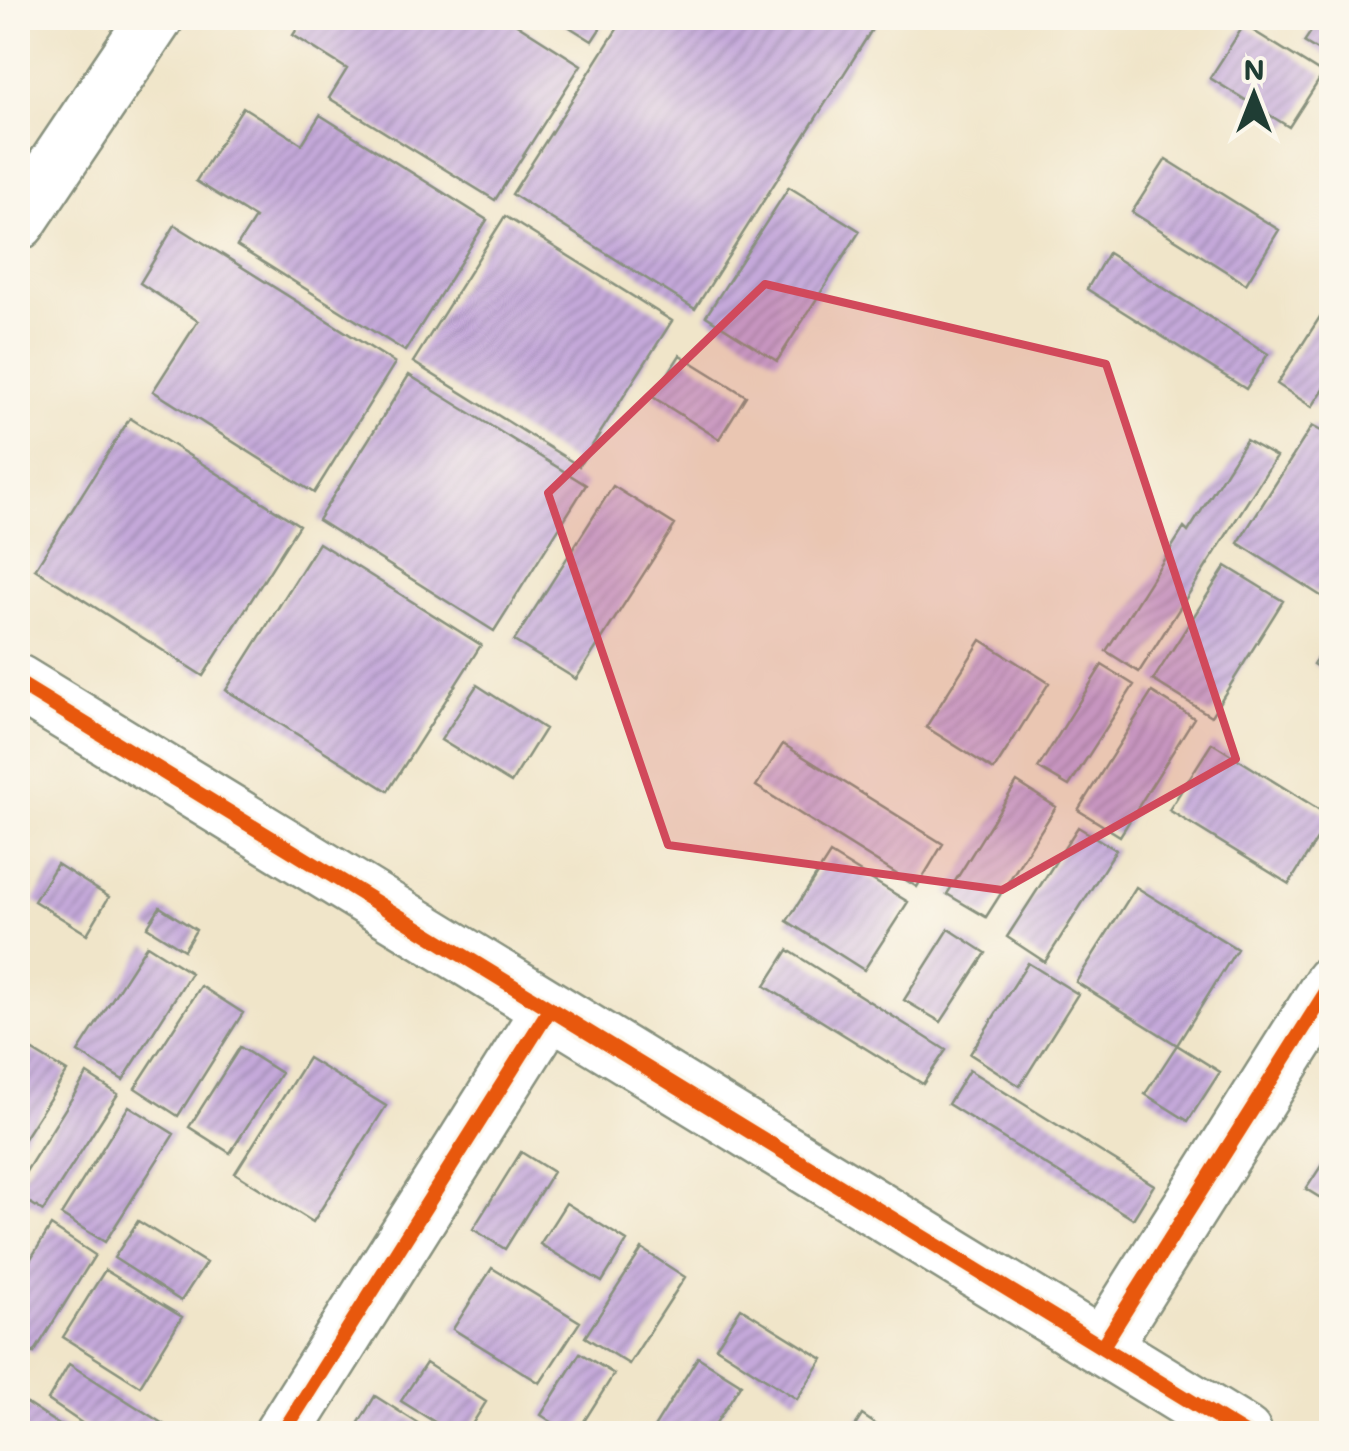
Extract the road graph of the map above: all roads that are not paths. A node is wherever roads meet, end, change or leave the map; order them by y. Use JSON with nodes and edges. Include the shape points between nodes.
{"nodes":[{"id":1,"x":155,"y":18,"type":"edge"},
{"id":2,"x":18,"y":222,"type":"edge"},
{"id":3,"x":18,"y":683,"type":"edge"},
{"id":4,"x":1332,"y":984,"type":"edge"},
{"id":5,"x":550,"y":1010,"type":"junction"},
{"id":6,"x":1102,"y":1347,"type":"junction"},
{"id":7,"x":282,"y":1434,"type":"edge"},
{"id":8,"x":1244,"y":1434,"type":"edge"}],
"edges":[{"from":1,"to":2,"type":"street"},
{"from":3,"to":5,"type":"street"},
{"from":4,"to":6,"type":"street"},
{"from":5,"to":6,"type":"street"},
{"from":5,"to":7,"type":"street"},
{"from":6,"to":8,"type":"street"}]}
